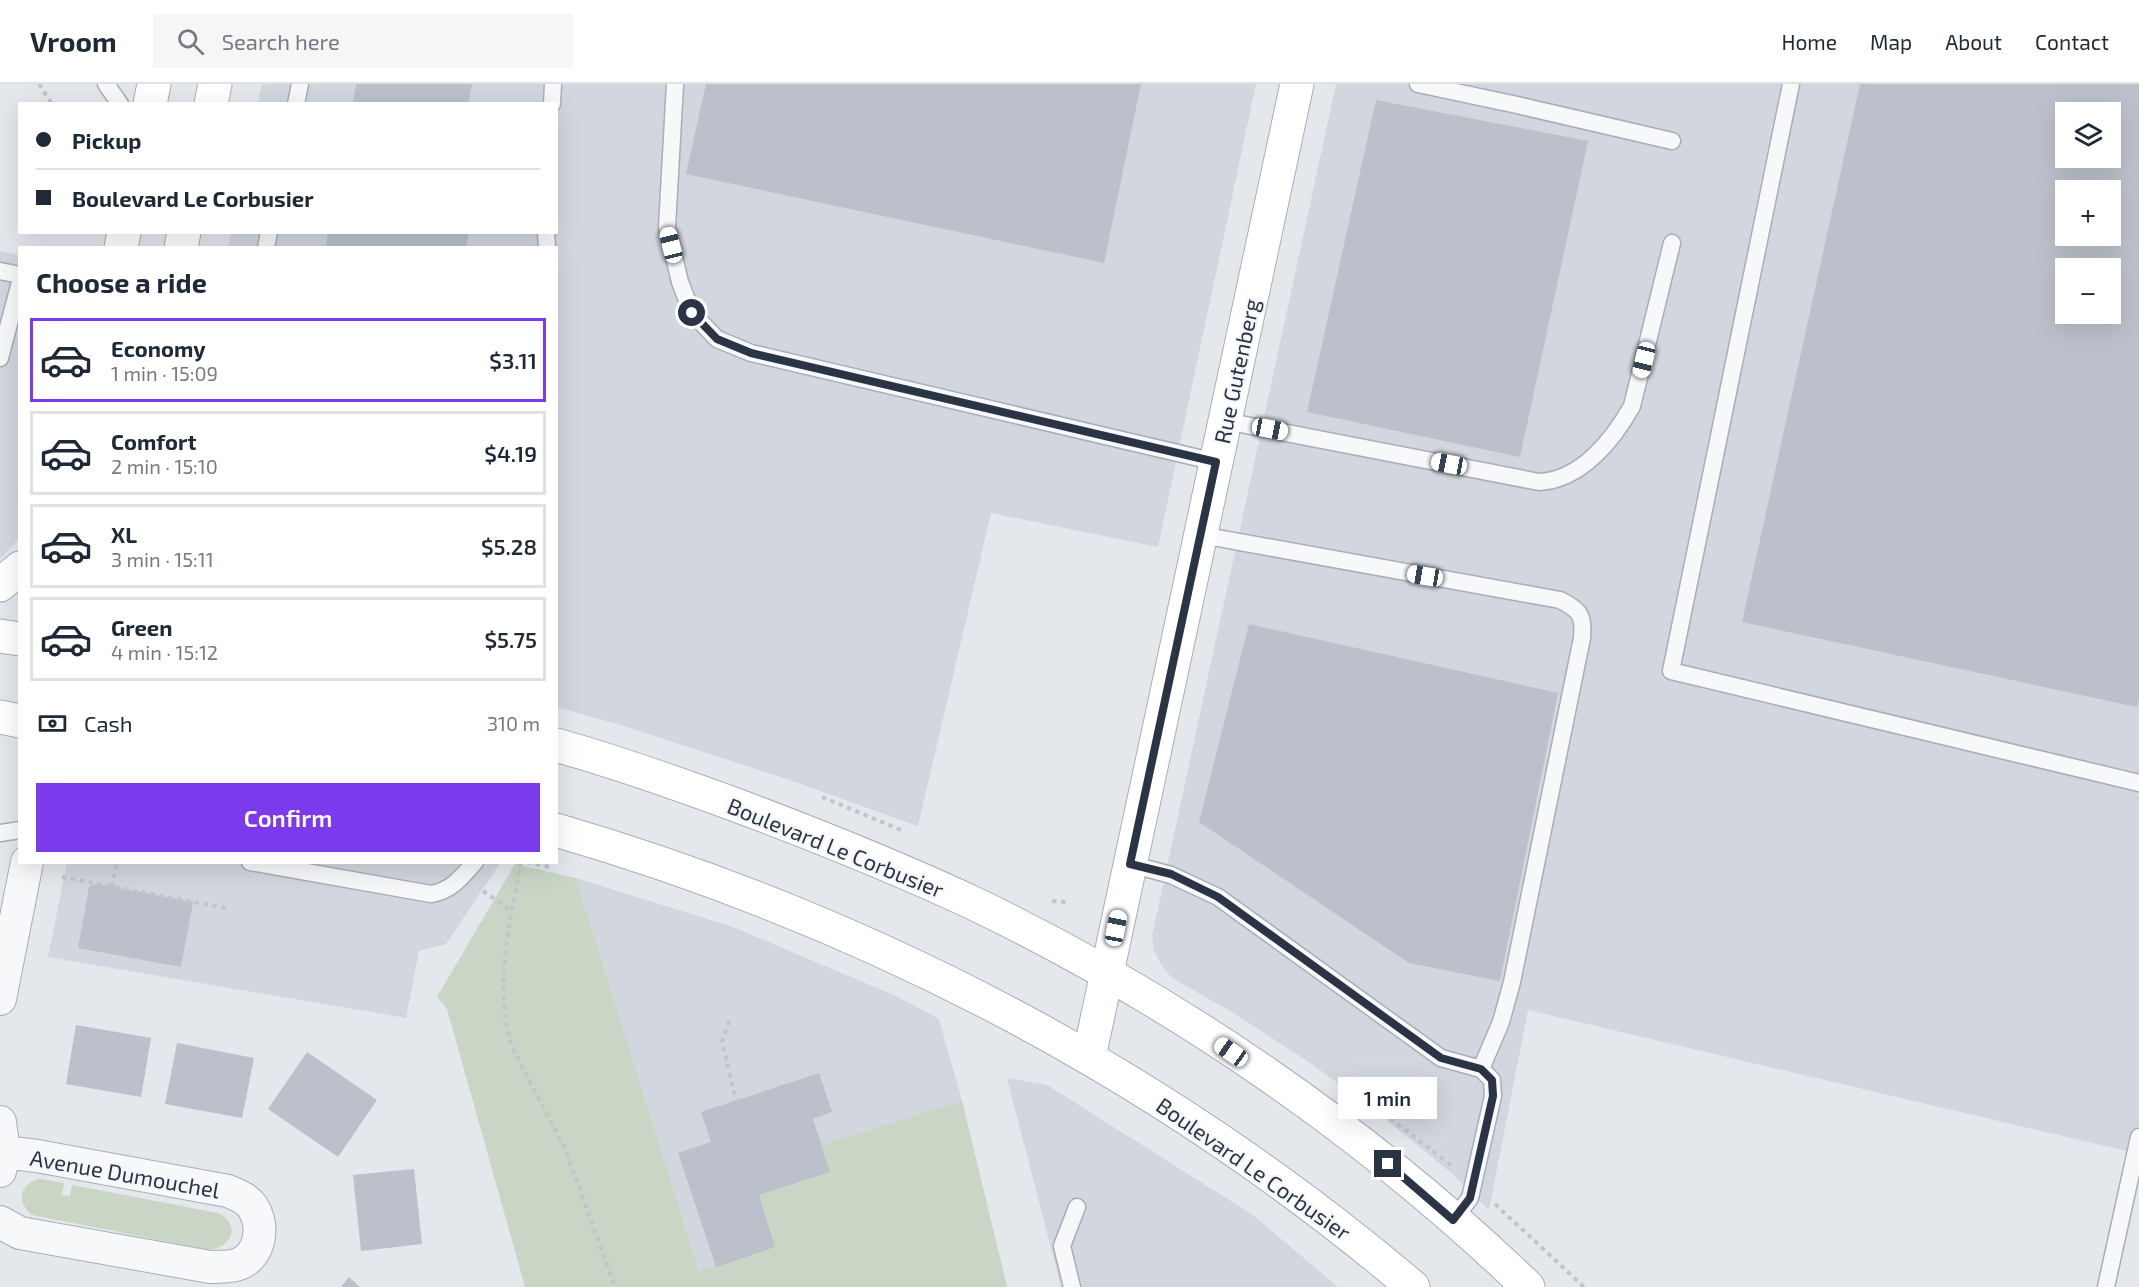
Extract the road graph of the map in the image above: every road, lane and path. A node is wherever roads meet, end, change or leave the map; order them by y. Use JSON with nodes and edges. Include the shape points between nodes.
{"nodes":[{"id":1,"x":39,"y":84,"type":"edge"},
{"id":2,"x":106,"y":84,"type":"edge"},
{"id":3,"x":154,"y":84,"type":"edge"},
{"id":4,"x":215,"y":84,"type":"edge"},
{"id":5,"x":300,"y":84,"type":"edge"},
{"id":6,"x":553,"y":84,"type":"edge"},
{"id":7,"x":675,"y":84,"type":"edge"},
{"id":8,"x":1297,"y":84,"type":"edge"},
{"id":9,"x":1418,"y":84,"type":"edge"},
{"id":10,"x":1791,"y":84,"type":"edge"},
{"id":11,"x":51,"y":102,"type":"edge"},
{"id":12,"x":119,"y":102,"type":"edge"},
{"id":13,"x":150,"y":102,"type":"edge"},
{"id":14,"x":211,"y":102,"type":"edge"},
{"id":15,"x":296,"y":102,"type":"edge"},
{"id":16,"x":552,"y":102,"type":"edge"},
{"id":17,"x":1672,"y":141,"type":"dead end"},
{"id":18,"x":1672,"y":243,"type":"dead end"},
{"id":19,"x":0,"y":271,"type":"edge"},
{"id":20,"x":18,"y":275,"type":"edge"},
{"id":21,"x":18,"y":290,"type":"edge"},
{"id":22,"x":0,"y":358,"type":"edge"},
{"id":23,"x":1225,"y":421,"type":"junction"},
{"id":24,"x":1216,"y":462,"type":"junction"},
{"id":25,"x":1201,"y":535,"type":"junction"},
{"id":26,"x":18,"y":570,"type":"edge"},
{"id":27,"x":0,"y":585,"type":"edge"},
{"id":28,"x":0,"y":636,"type":"edge"},
{"id":29,"x":18,"y":639,"type":"edge"},
{"id":30,"x":0,"y":717,"type":"edge"},
{"id":31,"x":18,"y":721,"type":"edge"},
{"id":32,"x":558,"y":746,"type":"edge"},
{"id":33,"x":2139,"y":783,"type":"edge"},
{"id":34,"x":18,"y":830,"type":"edge"},
{"id":35,"x":558,"y":831,"type":"edge"},
{"id":36,"x":0,"y":833,"type":"edge"},
{"id":37,"x":27,"y":864,"type":"edge"},
{"id":38,"x":117,"y":864,"type":"edge"},
{"id":39,"x":261,"y":864,"type":"edge"},
{"id":40,"x":473,"y":864,"type":"edge"},
{"id":41,"x":521,"y":864,"type":"edge"},
{"id":42,"x":536,"y":864,"type":"edge"},
{"id":43,"x":1130,"y":864,"type":"junction"},
{"id":44,"x":558,"y":869,"type":"dead end"},
{"id":45,"x":62,"y":877,"type":"dead end"},
{"id":46,"x":112,"y":887,"type":"junction"},
{"id":47,"x":482,"y":890,"type":"dead end"},
{"id":48,"x":226,"y":908,"type":"dead end"},
{"id":49,"x":512,"y":911,"type":"junction"},
{"id":50,"x":1106,"y":974,"type":"junction"},
{"id":51,"x":0,"y":999,"type":"edge"},
{"id":52,"x":729,"y":1021,"type":"dead end"},
{"id":53,"x":1089,"y":1057,"type":"junction"},
{"id":54,"x":1481,"y":1069,"type":"junction"},
{"id":55,"x":736,"y":1100,"type":"dead end"},
{"id":56,"x":2139,"y":1137,"type":"edge"},
{"id":57,"x":1,"y":1148,"type":"edge"},
{"id":58,"x":1077,"y":1207,"type":"dead end"},
{"id":59,"x":1453,"y":1220,"type":"junction"},
{"id":60,"x":0,"y":1222,"type":"edge"},
{"id":61,"x":615,"y":1287,"type":"edge"},
{"id":62,"x":1072,"y":1287,"type":"edge"},
{"id":63,"x":1413,"y":1287,"type":"edge"},
{"id":64,"x":1528,"y":1287,"type":"edge"},
{"id":65,"x":2106,"y":1287,"type":"edge"}],
"edges":[{"from":1,"to":11,"type":"path"},
{"from":2,"to":12,"type":"lane"},
{"from":3,"to":13,"type":"street"},
{"from":4,"to":14,"type":"street"},
{"from":5,"to":15,"type":"lane"},
{"from":6,"to":16,"type":"lane"},
{"from":7,"to":24,"type":"lane","via":[[667,227],[692,313],[717,339],[751,353]]},
{"from":8,"to":23,"type":"street","name":"Rue Gutenberg"},
{"from":9,"to":17,"type":"lane"},
{"from":10,"to":33,"type":"lane","via":[[1671,671]]},
{"from":18,"to":23,"type":"lane","via":[[1632,406],[1593,457],[1554,481],[1539,482]]},
{"from":19,"to":20,"type":"lane"},
{"from":21,"to":22,"type":"lane"},
{"from":23,"to":24,"type":"street","name":"Rue Gutenberg"},
{"from":24,"to":25,"type":"street","name":"Rue Gutenberg"},
{"from":25,"to":43,"type":"street","name":"Rue Gutenberg"},
{"from":25,"to":54,"type":"lane","via":[[1560,600],[1578,611],[1583,621],[1580,649],[1512,982],[1501,1022]]},
{"from":26,"to":27,"type":"street"},
{"from":28,"to":29,"type":"street"},
{"from":30,"to":31,"type":"street"},
{"from":32,"to":50,"type":"street","name":"Boulevard Le Corbusier","via":[[675,783],[897,868],[975,904]]},
{"from":34,"to":36,"type":"lane"},
{"from":35,"to":53,"type":"street","name":"Boulevard Le Corbusier","via":[[708,878],[806,917],[963,988]]},
{"from":37,"to":51,"type":"street"},
{"from":38,"to":46,"type":"path"},
{"from":39,"to":40,"type":"lane","via":[[432,894],[456,884]]},
{"from":41,"to":49,"type":"path"},
{"from":42,"to":44,"type":"path"},
{"from":43,"to":50,"type":"street","name":"Rue Gutenberg"},
{"from":43,"to":54,"type":"lane","via":[[1171,874],[1218,897],[1441,1058]]},
{"from":45,"to":46,"type":"path"},
{"from":46,"to":48,"type":"path"},
{"from":47,"to":49,"type":"path"},
{"from":49,"to":61,"type":"path","via":[[504,992],[507,1034],[566,1151]]},
{"from":50,"to":53,"type":"street"},
{"from":50,"to":59,"type":"street","name":"Boulevard Le Corbusier","via":[[1291,1091],[1374,1153]]},
{"from":52,"to":55,"type":"path","via":[[722,1042]]},
{"from":53,"to":63,"type":"street","name":"Boulevard Le Corbusier","via":[[1262,1169]]},
{"from":54,"to":59,"type":"lane","via":[[1492,1080],[1493,1096],[1470,1198]]},
{"from":56,"to":65,"type":"lane"},
{"from":57,"to":60,"type":"street","name":"Avenue Dumouchel","via":[[228,1191],[252,1206],[259,1229],[255,1252],[228,1267],[210,1267],[20,1233]]},
{"from":58,"to":62,"type":"lane","via":[[1062,1246]]},
{"from":59,"to":64,"type":"street","name":"Boulevard Le Corbusier"}]}
